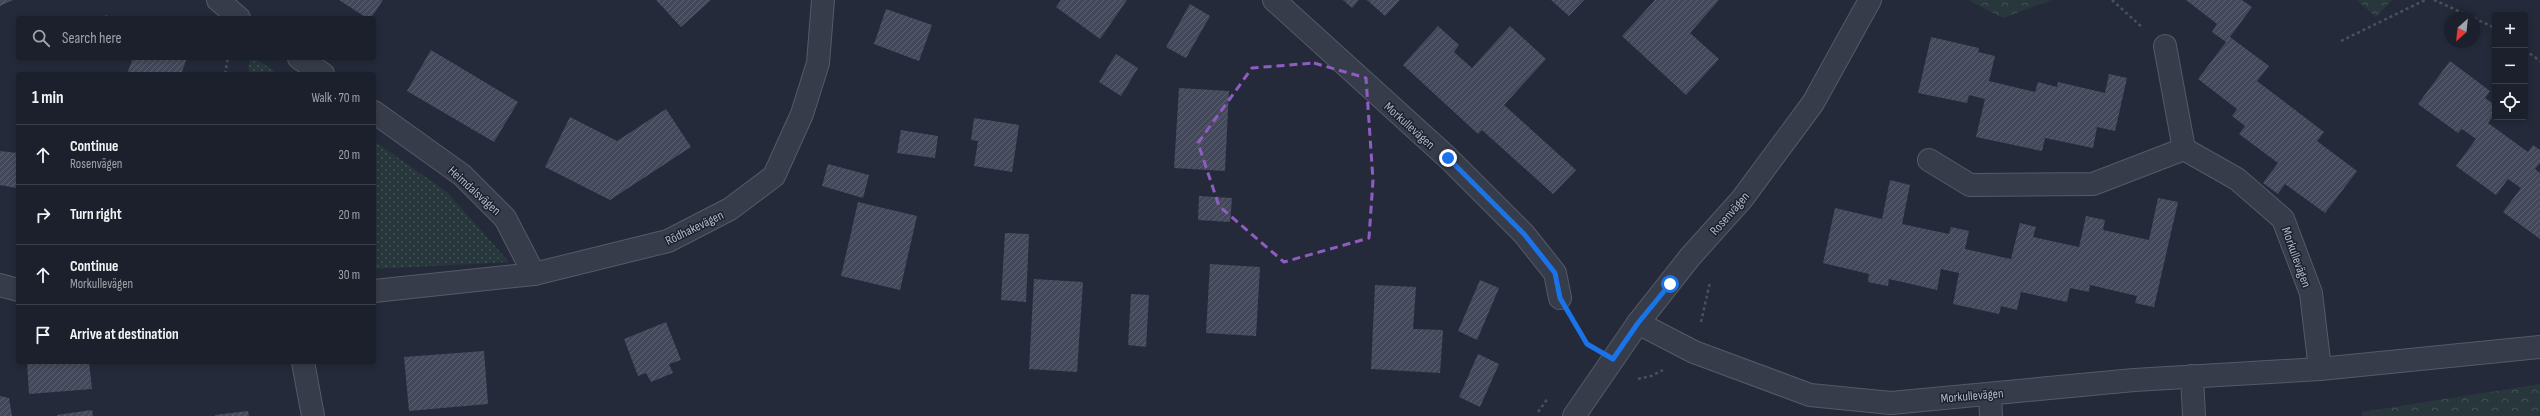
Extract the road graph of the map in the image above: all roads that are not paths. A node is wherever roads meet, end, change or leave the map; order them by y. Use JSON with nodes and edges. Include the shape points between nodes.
{"nodes":[{"id":1,"x":218,"y":0,"type":"edge"},
{"id":2,"x":823,"y":0,"type":"edge"},
{"id":3,"x":1274,"y":0,"type":"edge"},
{"id":4,"x":1870,"y":0,"type":"edge"},
{"id":5,"x":237,"y":16,"type":"edge"},
{"id":6,"x":2165,"y":46,"type":"road end"},
{"id":7,"x":302,"y":60,"type":"edge"},
{"id":8,"x":320,"y":72,"type":"edge"},
{"id":9,"x":376,"y":113,"type":"edge"},
{"id":10,"x":2184,"y":149,"type":"junction"},
{"id":11,"x":1929,"y":160,"type":"dead end"},
{"id":12,"x":534,"y":274,"type":"junction"},
{"id":13,"x":0,"y":285,"type":"edge"},
{"id":14,"x":16,"y":289,"type":"edge"},
{"id":15,"x":376,"y":290,"type":"edge"},
{"id":16,"x":1560,"y":298,"type":"road end"},
{"id":17,"x":1638,"y":323,"type":"junction"},
{"id":18,"x":2540,"y":347,"type":"edge"},
{"id":19,"x":303,"y":364,"type":"edge"},
{"id":20,"x":2320,"y":369,"type":"junction"},
{"id":21,"x":2192,"y":376,"type":"junction"},
{"id":22,"x":1990,"y":394,"type":"junction"},
{"id":23,"x":313,"y":416,"type":"edge"},
{"id":24,"x":1574,"y":416,"type":"edge"},
{"id":25,"x":1991,"y":416,"type":"edge"},
{"id":26,"x":2194,"y":416,"type":"edge"}],
"edges":[{"from":1,"to":5,"type":"street"},
{"from":2,"to":12,"type":"street","name":"Rödhakevägen","via":[[818,63],[802,114],[774,176],[730,209],[668,241]]},
{"from":3,"to":16,"type":"street","name":"Morkullevägen","via":[[1448,158],[1524,234],[1555,273]]},
{"from":4,"to":17,"type":"street","name":"Rosenvägen","via":[[1842,53],[1800,121],[1742,198],[1690,257]]},
{"from":6,"to":10,"type":"street"},
{"from":7,"to":8,"type":"street"},
{"from":9,"to":12,"type":"street","name":"Heimdalsvägen","via":[[462,175],[506,218]]},
{"from":10,"to":11,"type":"street","via":[[2093,184],[1970,185]]},
{"from":10,"to":20,"type":"street","name":"Morkullevägen","via":[[2237,179],[2283,220],[2311,293]]},
{"from":12,"to":15,"type":"street","name":"Rödhakevägen"},
{"from":13,"to":14,"type":"street"},
{"from":17,"to":22,"type":"street","name":"Morkullevägen","via":[[1694,352],[1810,395],[1891,403]]},
{"from":17,"to":24,"type":"street","name":"Rosenvägen"},
{"from":18,"to":20,"type":"street","name":"Morkullevägen"},
{"from":19,"to":23,"type":"street"},
{"from":20,"to":21,"type":"street","name":"Morkullevägen"},
{"from":21,"to":22,"type":"street","name":"Morkullevägen"},
{"from":21,"to":26,"type":"street"},
{"from":22,"to":25,"type":"street"}]}
